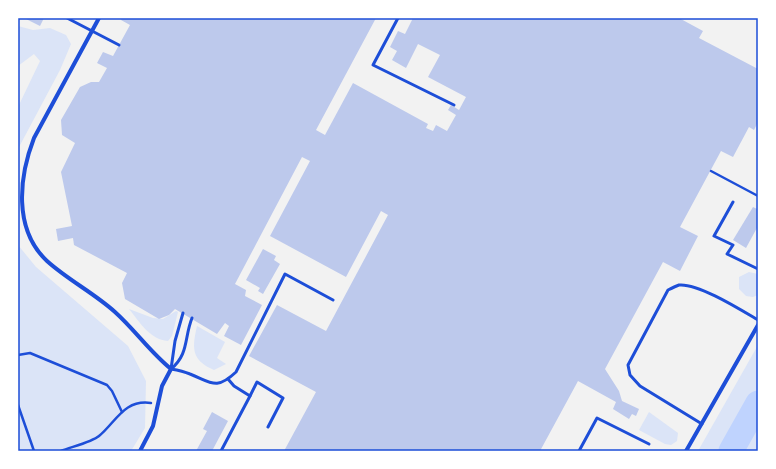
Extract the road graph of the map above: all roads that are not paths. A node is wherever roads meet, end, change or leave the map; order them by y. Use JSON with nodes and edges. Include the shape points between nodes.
{"nodes":[{"id":1,"x":67,"y":18,"type":"edge"},
{"id":2,"x":99,"y":18,"type":"edge"},
{"id":3,"x":398,"y":18,"type":"edge"},
{"id":4,"x":92,"y":30,"type":"junction"},
{"id":5,"x":119,"y":45,"type":"dead end"},
{"id":6,"x":454,"y":105,"type":"dead end"},
{"id":7,"x":733,"y":202,"type":"dead end"},
{"id":8,"x":758,"y":269,"type":"edge"},
{"id":9,"x":333,"y":300,"type":"dead end"},
{"id":10,"x":183,"y":313,"type":"dead end"},
{"id":11,"x":192,"y":318,"type":"dead end"},
{"id":12,"x":758,"y":320,"type":"edge"},
{"id":13,"x":758,"y":325,"type":"edge"},
{"id":14,"x":171,"y":369,"type":"junction"},
{"id":15,"x":228,"y":379,"type":"junction"},
{"id":16,"x":250,"y":396,"type":"junction"},
{"id":17,"x":702,"y":424,"type":"junction"},
{"id":18,"x":268,"y":427,"type":"dead end"},
{"id":19,"x":649,"y":444,"type":"dead end"},
{"id":20,"x":140,"y":451,"type":"edge"},
{"id":21,"x":222,"y":451,"type":"edge"},
{"id":22,"x":579,"y":451,"type":"edge"},
{"id":23,"x":686,"y":451,"type":"edge"}],
"edges":[{"from":1,"to":4,"type":"lane"},
{"from":2,"to":4,"type":"street"},
{"from":3,"to":6,"type":"lane","via":[[373,65]]},
{"from":4,"to":5,"type":"lane"},
{"from":4,"to":14,"type":"street","via":[[28,152],[22,183],[25,224],[33,243],[46,260],[116,313],[160,361]]},
{"from":7,"to":8,"type":"lane","via":[[714,236],[733,245],[727,254]]},
{"from":9,"to":15,"type":"lane","via":[[285,274],[236,372]]},
{"from":10,"to":14,"type":"lane"},
{"from":11,"to":14,"type":"lane","via":[[183,356]]},
{"from":12,"to":17,"type":"lane","via":[[722,299],[687,285],[678,285],[668,290],[628,365],[630,375],[640,386]]},
{"from":13,"to":17,"type":"street"},
{"from":14,"to":15,"type":"lane","via":[[188,373],[209,383],[221,383]]},
{"from":14,"to":20,"type":"street","via":[[162,386],[153,426]]},
{"from":15,"to":16,"type":"lane"},
{"from":16,"to":18,"type":"lane","via":[[257,382],[284,398]]},
{"from":16,"to":21,"type":"lane"},
{"from":17,"to":23,"type":"street"},
{"from":19,"to":22,"type":"lane","via":[[597,418]]}]}
